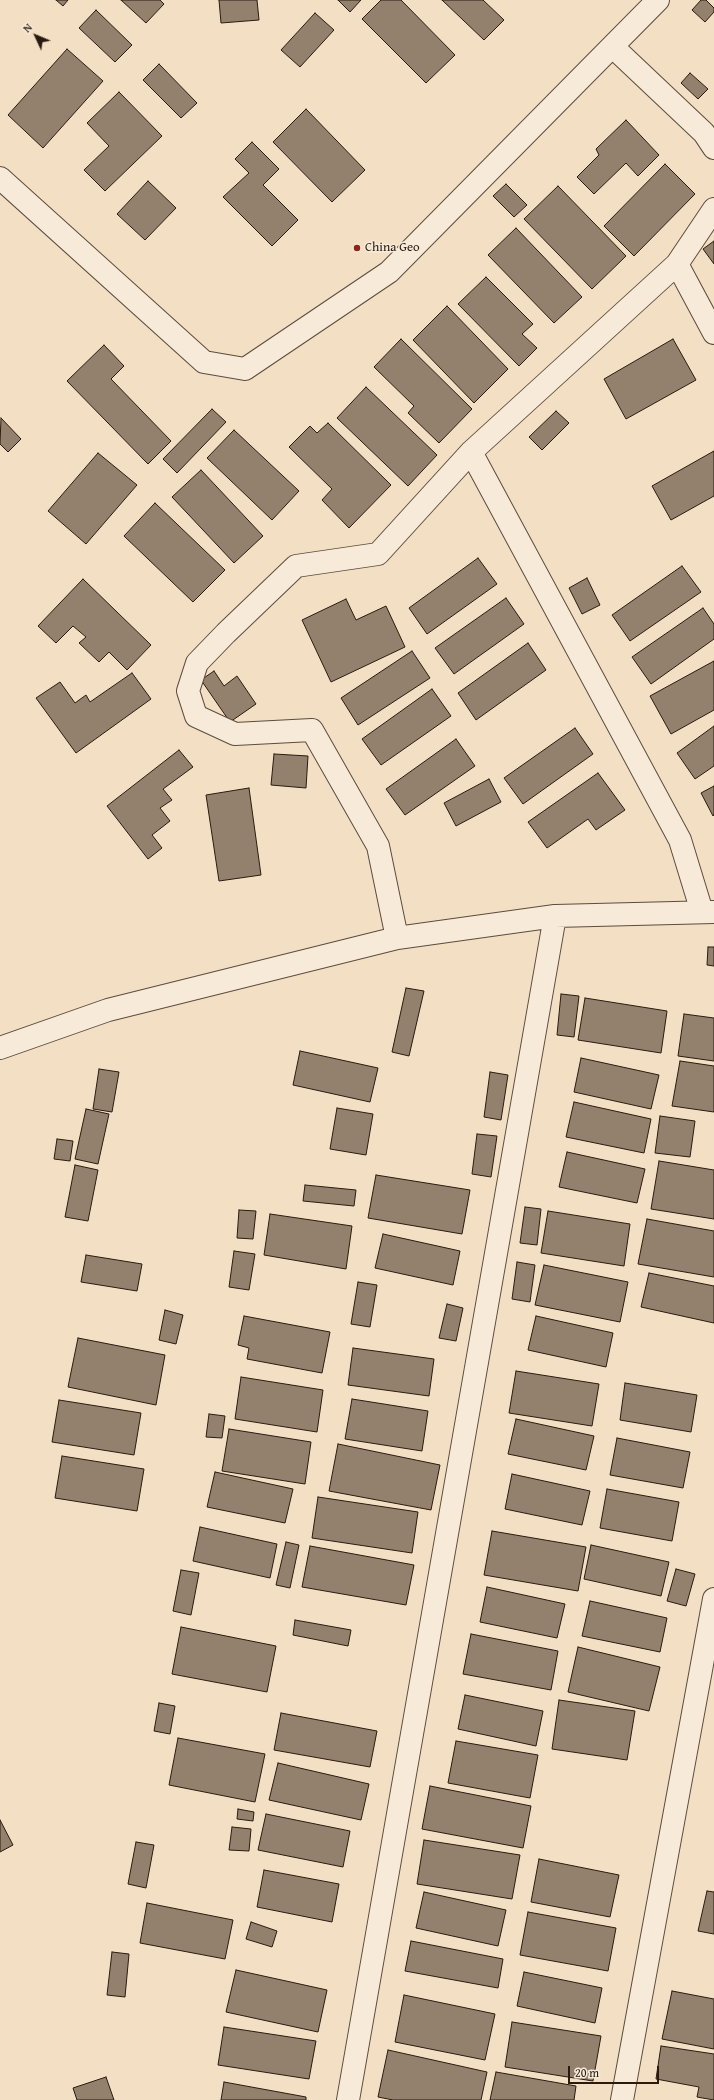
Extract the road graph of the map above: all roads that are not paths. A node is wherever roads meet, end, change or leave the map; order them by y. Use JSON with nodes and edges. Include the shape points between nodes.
{"nodes":[{"id":1,"x":658,"y":0,"type":"edge"},
{"id":2,"x":613,"y":47,"type":"junction"},
{"id":3,"x":714,"y":148,"type":"edge"},
{"id":4,"x":0,"y":178,"type":"edge"},
{"id":5,"x":714,"y":209,"type":"edge"},
{"id":6,"x":677,"y":264,"type":"junction"},
{"id":7,"x":714,"y":333,"type":"edge"},
{"id":8,"x":471,"y":452,"type":"junction"},
{"id":9,"x":708,"y":912,"type":"edge"},
{"id":10,"x":555,"y":916,"type":"junction"},
{"id":11,"x":397,"y":938,"type":"junction"},
{"id":12,"x":0,"y":1048,"type":"edge"},
{"id":13,"x":714,"y":1599,"type":"edge"},
{"id":14,"x":348,"y":2100,"type":"edge"},
{"id":15,"x":622,"y":2100,"type":"edge"}],
"edges":[{"from":1,"to":2,"type":"street"},
{"from":2,"to":3,"type":"street","via":[[704,133]]},
{"from":2,"to":4,"type":"street","via":[[389,272],[245,369],[204,362]]},
{"from":5,"to":6,"type":"street"},
{"from":6,"to":7,"type":"street"},
{"from":6,"to":8,"type":"street"},
{"from":8,"to":9,"type":"street","via":[[680,840]]},
{"from":8,"to":11,"type":"street","via":[[378,554],[296,566],[197,663],[188,691],[196,716],[235,734],[312,730],[378,846]]},
{"from":9,"to":10,"type":"street"},
{"from":10,"to":11,"type":"street"},
{"from":10,"to":14,"type":"street"},
{"from":11,"to":12,"type":"street","via":[[108,1010]]},
{"from":13,"to":15,"type":"street"}]}
